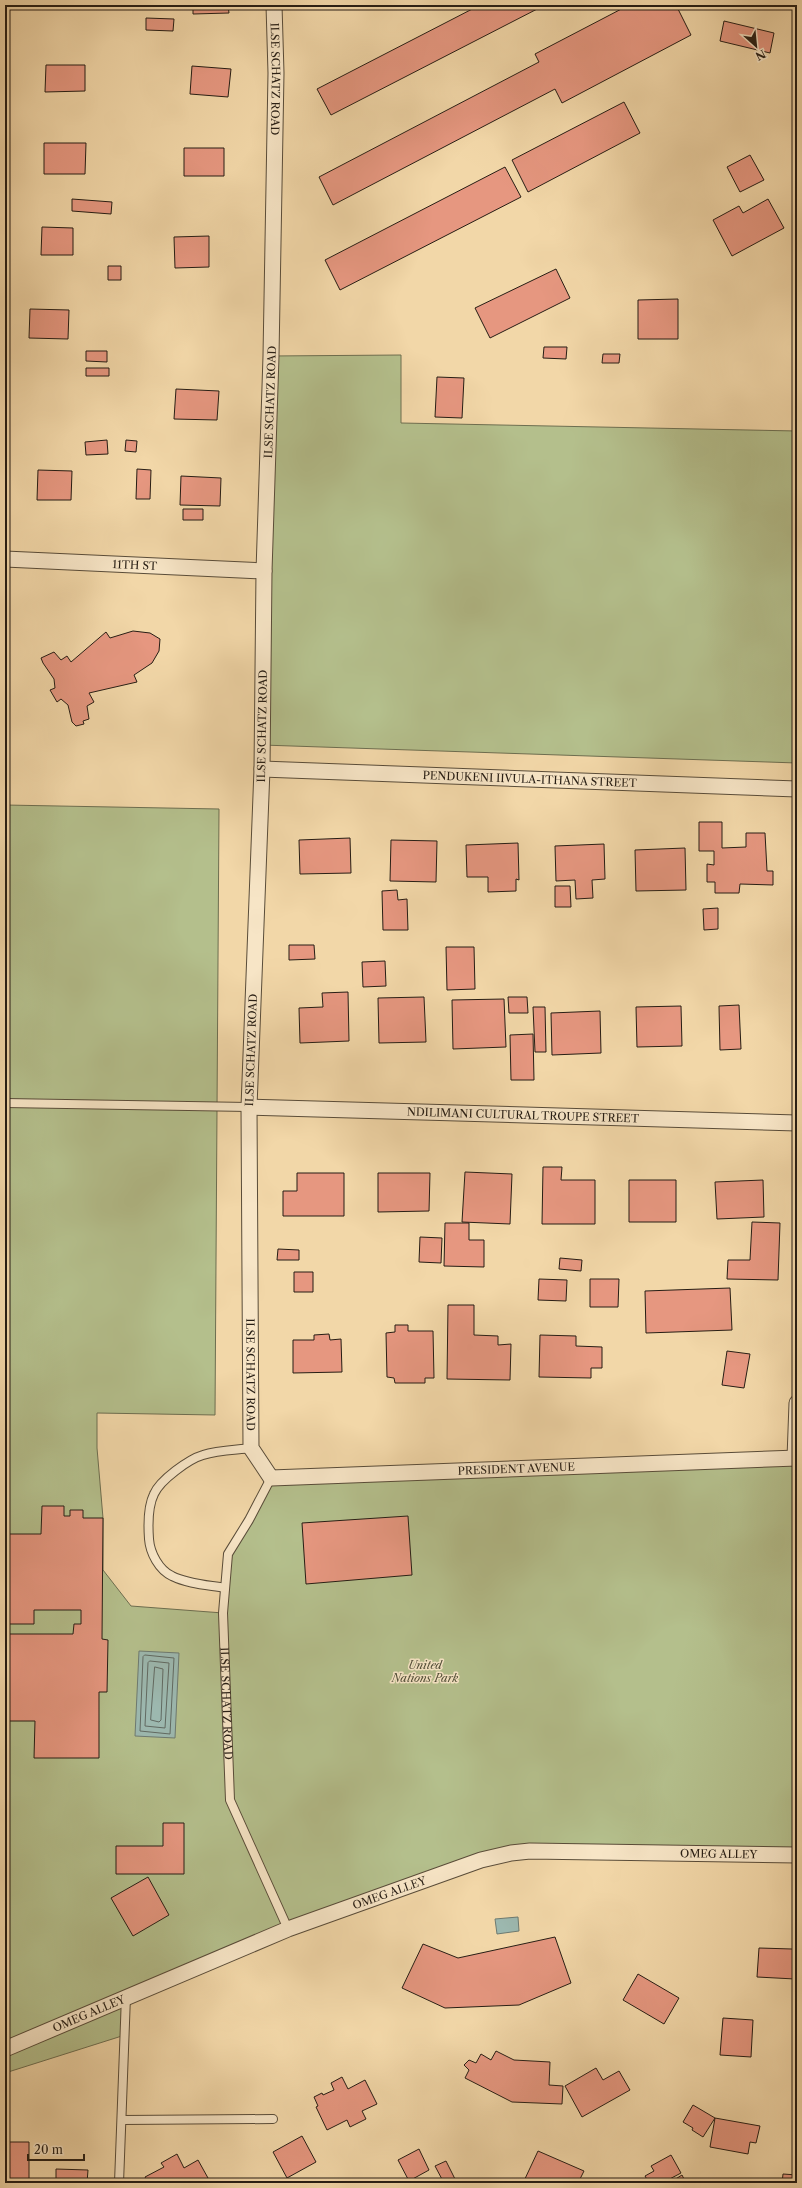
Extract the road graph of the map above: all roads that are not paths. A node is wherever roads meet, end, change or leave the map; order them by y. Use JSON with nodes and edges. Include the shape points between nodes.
{"nodes":[{"id":1,"x":274,"y":5,"type":"edge"},
{"id":2,"x":5,"y":559,"type":"edge"},
{"id":3,"x":264,"y":571,"type":"junction"},
{"id":4,"x":262,"y":769,"type":"junction"},
{"id":5,"x":797,"y":789,"type":"edge"},
{"id":6,"x":5,"y":1103,"type":"edge"},
{"id":7,"x":249,"y":1107,"type":"junction"},
{"id":8,"x":797,"y":1123,"type":"edge"},
{"id":9,"x":797,"y":1403,"type":"edge"},
{"id":10,"x":251,"y":1448,"type":"junction"},
{"id":11,"x":796,"y":1458,"type":"edge"},
{"id":12,"x":271,"y":1478,"type":"junction"},
{"id":13,"x":225,"y":1588,"type":"junction"},
{"id":14,"x":797,"y":1855,"type":"edge"},
{"id":15,"x":288,"y":1928,"type":"junction"},
{"id":16,"x":126,"y":1996,"type":"junction"},
{"id":17,"x":5,"y":2048,"type":"edge"},
{"id":18,"x":272,"y":2119,"type":"dead end"},
{"id":19,"x":122,"y":2120,"type":"junction"},
{"id":20,"x":119,"y":2183,"type":"edge"}],
"edges":[{"from":1,"to":3,"type":"street","name":"ILSE SCHATZ ROAD","via":[[276,73],[272,341]]},
{"from":2,"to":3,"type":"street","name":"11TH ST"},
{"from":3,"to":4,"type":"street","name":"ILSE SCHATZ ROAD"},
{"from":4,"to":5,"type":"street","name":"PENDUKENI IIVULA-ITHANA STREET"},
{"from":4,"to":7,"type":"street","name":"ILSE SCHATZ ROAD"},
{"from":6,"to":7,"type":"lane"},
{"from":7,"to":8,"type":"street","name":"NDILIMANI CULTURAL TROUPE STREET"},
{"from":7,"to":10,"type":"street","name":"ILSE SCHATZ ROAD"},
{"from":9,"to":11,"type":"street"},
{"from":10,"to":12,"type":"street"},
{"from":10,"to":13,"type":"lane","via":[[204,1455],[186,1463],[160,1485],[154,1494],[150,1512],[150,1541],[152,1553],[158,1564],[171,1576]]},
{"from":11,"to":12,"type":"street","name":"PRESIDENT AVENUE"},
{"from":12,"to":13,"type":"lane","name":"ILSE SCHATZ ROAD","via":[[228,1554]]},
{"from":13,"to":15,"type":"lane","name":"ILSE SCHATZ ROAD","via":[[223,1613],[230,1800]]},
{"from":14,"to":15,"type":"street","name":"OMEG ALLEY","via":[[511,1853],[481,1860]]},
{"from":15,"to":16,"type":"street","name":"OMEG ALLEY"},
{"from":16,"to":17,"type":"street","name":"OMEG ALLEY"},
{"from":16,"to":19,"type":"lane"},
{"from":18,"to":19,"type":"lane"},
{"from":19,"to":20,"type":"lane"}]}
